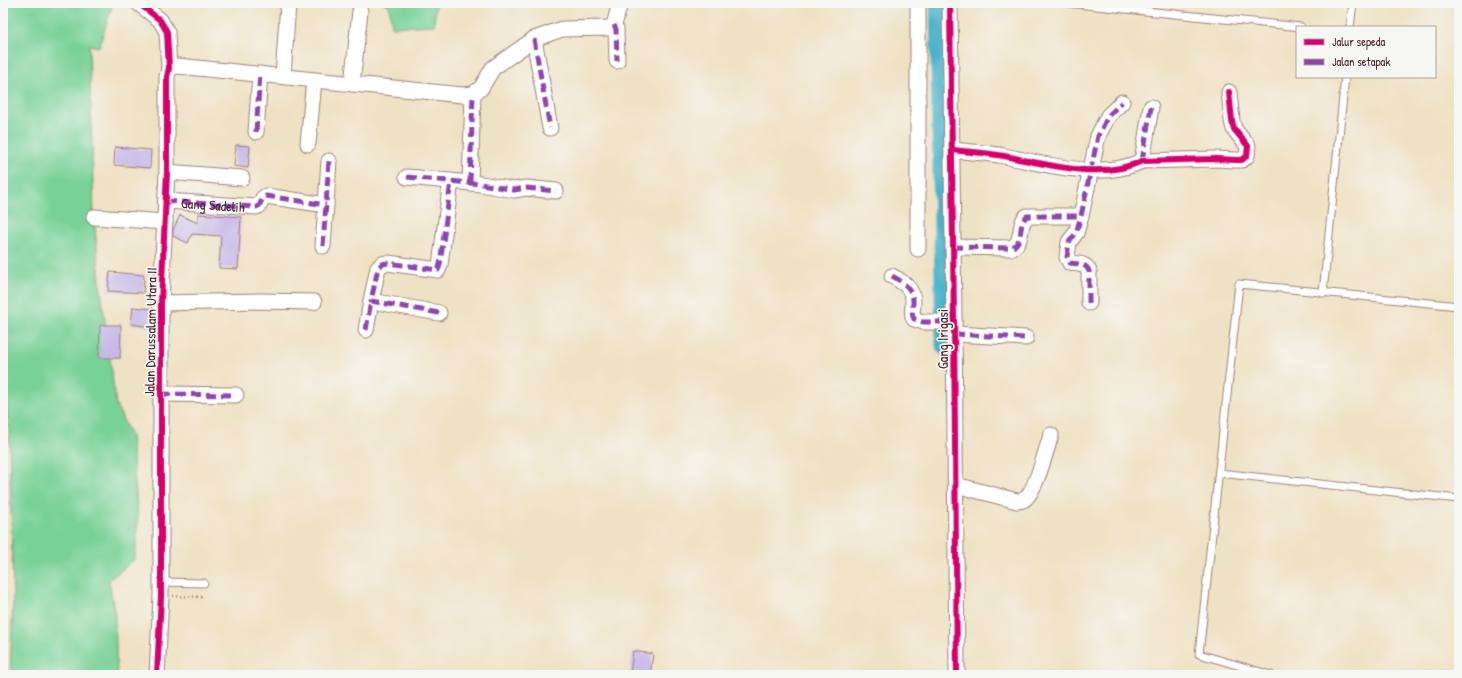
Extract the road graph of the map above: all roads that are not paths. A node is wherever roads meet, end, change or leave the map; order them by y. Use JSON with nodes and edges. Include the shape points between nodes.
{"nodes":[{"id":1,"x":138,"y":3,"type":"edge"},
{"id":2,"x":288,"y":3,"type":"edge"},
{"id":3,"x":620,"y":3,"type":"edge"},
{"id":4,"x":918,"y":3,"type":"edge"},
{"id":5,"x":950,"y":3,"type":"edge"},
{"id":6,"x":1067,"y":3,"type":"edge"},
{"id":7,"x":1353,"y":3,"type":"edge"},
{"id":8,"x":360,"y":11,"type":"dead end"},
{"id":9,"x":614,"y":25,"type":"junction"},
{"id":10,"x":1296,"y":26,"type":"edge"},
{"id":11,"x":1350,"y":26,"type":"edge"},
{"id":12,"x":534,"y":39,"type":"junction"},
{"id":13,"x":617,"y":61,"type":"dead end"},
{"id":14,"x":169,"y":68,"type":"junction"},
{"id":15,"x":260,"y":74,"type":"junction"},
{"id":16,"x":283,"y":76,"type":"junction"},
{"id":17,"x":1345,"y":78,"type":"edge"},
{"id":18,"x":314,"y":80,"type":"junction"},
{"id":19,"x":352,"y":84,"type":"junction"},
{"id":20,"x":1229,"y":92,"type":"dead end"},
{"id":21,"x":473,"y":94,"type":"junction"},
{"id":22,"x":1122,"y":102,"type":"dead end"},
{"id":23,"x":1151,"y":107,"type":"dead end"},
{"id":24,"x":550,"y":128,"type":"dead end"},
{"id":25,"x":256,"y":132,"type":"dead end"},
{"id":26,"x":308,"y":144,"type":"dead end"},
{"id":27,"x":952,"y":150,"type":"junction"},
{"id":28,"x":329,"y":161,"type":"dead end"},
{"id":29,"x":1142,"y":161,"type":"junction"},
{"id":30,"x":1091,"y":171,"type":"junction"},
{"id":31,"x":167,"y":172,"type":"junction"},
{"id":32,"x":407,"y":177,"type":"dead end"},
{"id":33,"x":242,"y":178,"type":"dead end"},
{"id":34,"x":451,"y":181,"type":"junction"},
{"id":35,"x":470,"y":183,"type":"junction"},
{"id":36,"x":556,"y":191,"type":"dead end"},
{"id":37,"x":166,"y":201,"type":"junction"},
{"id":38,"x":326,"y":205,"type":"junction"},
{"id":39,"x":1081,"y":216,"type":"junction"},
{"id":40,"x":94,"y":217,"type":"dead end"},
{"id":41,"x":165,"y":222,"type":"junction"},
{"id":42,"x":323,"y":246,"type":"dead end"},
{"id":43,"x":953,"y":247,"type":"junction"},
{"id":44,"x":918,"y":250,"type":"dead end"},
{"id":45,"x":892,"y":276,"type":"dead end"},
{"id":46,"x":1323,"y":293,"type":"junction"},
{"id":47,"x":371,"y":301,"type":"junction"},
{"id":48,"x":314,"y":302,"type":"dead end"},
{"id":49,"x":161,"y":303,"type":"junction"},
{"id":50,"x":1089,"y":303,"type":"dead end"},
{"id":51,"x":1459,"y":306,"type":"edge"},
{"id":52,"x":440,"y":313,"type":"dead end"},
{"id":53,"x":953,"y":326,"type":"junction"},
{"id":54,"x":366,"y":330,"type":"dead end"},
{"id":55,"x":1026,"y":338,"type":"dead end"},
{"id":56,"x":161,"y":394,"type":"junction"},
{"id":57,"x":236,"y":395,"type":"dead end"},
{"id":58,"x":1051,"y":434,"type":"dead end"},
{"id":59,"x":1219,"y":473,"type":"junction"},
{"id":60,"x":956,"y":485,"type":"junction"},
{"id":61,"x":1459,"y":500,"type":"edge"},
{"id":62,"x":204,"y":583,"type":"dead end"},
{"id":63,"x":161,"y":589,"type":"junction"},
{"id":64,"x":157,"y":675,"type":"edge"},
{"id":65,"x":957,"y":675,"type":"edge"},
{"id":66,"x":1271,"y":675,"type":"edge"}],
"edges":[{"from":1,"to":14,"type":"street","name":"Jalan Darussalam Utara II","via":[[160,20],[167,32]]},
{"from":2,"to":16,"type":"street"},
{"from":3,"to":9,"type":"street"},
{"from":4,"to":44,"type":"street"},
{"from":5,"to":27,"type":"street","name":"Gang Irigasi"},
{"from":6,"to":10,"type":"lane"},
{"from":7,"to":11,"type":"lane"},
{"from":8,"to":19,"type":"street"},
{"from":9,"to":12,"type":"street","via":[[609,28],[562,29]]},
{"from":9,"to":13,"type":"street"},
{"from":12,"to":21,"type":"street","via":[[493,68],[481,88]]},
{"from":12,"to":24,"type":"street"},
{"from":14,"to":15,"type":"street","via":[[178,66]]},
{"from":14,"to":31,"type":"street","name":"Jalan Darussalam Utara II"},
{"from":15,"to":16,"type":"street"},
{"from":15,"to":25,"type":"street"},
{"from":16,"to":18,"type":"street"},
{"from":17,"to":46,"type":"lane"},
{"from":18,"to":19,"type":"street"},
{"from":18,"to":26,"type":"street"},
{"from":19,"to":21,"type":"street"},
{"from":20,"to":29,"type":"street","via":[[1234,129],[1248,146],[1247,156],[1242,160]]},
{"from":21,"to":35,"type":"street"},
{"from":22,"to":30,"type":"street","via":[[1108,116],[1098,136]]},
{"from":23,"to":29,"type":"street"},
{"from":27,"to":30,"type":"street"},
{"from":27,"to":43,"type":"street","name":"Gang Irigasi"},
{"from":28,"to":38,"type":"street"},
{"from":29,"to":30,"type":"street","via":[[1132,166]]},
{"from":30,"to":39,"type":"street"},
{"from":31,"to":33,"type":"street"},
{"from":31,"to":37,"type":"street","name":"Jalan Darussalam Utara II"},
{"from":32,"to":34,"type":"street"},
{"from":34,"to":35,"type":"street"},
{"from":34,"to":47,"type":"street","via":[[438,270],[382,264],[378,268]]},
{"from":35,"to":36,"type":"street","via":[[514,190],[526,188]]},
{"from":37,"to":38,"type":"street","name":"Gang Sadelih","via":[[256,207],[266,196]]},
{"from":37,"to":41,"type":"street","name":"Jalan Darussalam Utara II"},
{"from":38,"to":42,"type":"street"},
{"from":39,"to":43,"type":"street","via":[[1027,216],[1019,240],[1011,248]]},
{"from":39,"to":50,"type":"street","via":[[1076,233],[1069,242],[1067,256],[1070,263],[1088,267]]},
{"from":40,"to":41,"type":"street"},
{"from":41,"to":49,"type":"street","name":"Jalan Darussalam Utara II"},
{"from":43,"to":53,"type":"street","name":"Gang Irigasi"},
{"from":45,"to":53,"type":"street","via":[[906,285],[913,296],[914,319]]},
{"from":46,"to":51,"type":"lane"},
{"from":46,"to":59,"type":"lane","via":[[1239,284]]},
{"from":47,"to":52,"type":"street"},
{"from":47,"to":54,"type":"street"},
{"from":48,"to":49,"type":"street","via":[[260,300]]},
{"from":49,"to":56,"type":"street","name":"Jalan Darussalam Utara II"},
{"from":53,"to":55,"type":"street"},
{"from":53,"to":60,"type":"street","name":"Gang Irigasi"},
{"from":56,"to":57,"type":"street"},
{"from":56,"to":63,"type":"street","name":"Jalan Darussalam Utara II"},
{"from":58,"to":60,"type":"street","via":[[1034,487],[1024,500],[1017,501]]},
{"from":59,"to":61,"type":"lane"},
{"from":59,"to":66,"type":"lane","via":[[1200,654]]},
{"from":60,"to":65,"type":"street","name":"Gang Irigasi"},
{"from":62,"to":63,"type":"lane"},
{"from":63,"to":64,"type":"street","name":"Jalan Darussalam Utara II"}]}
